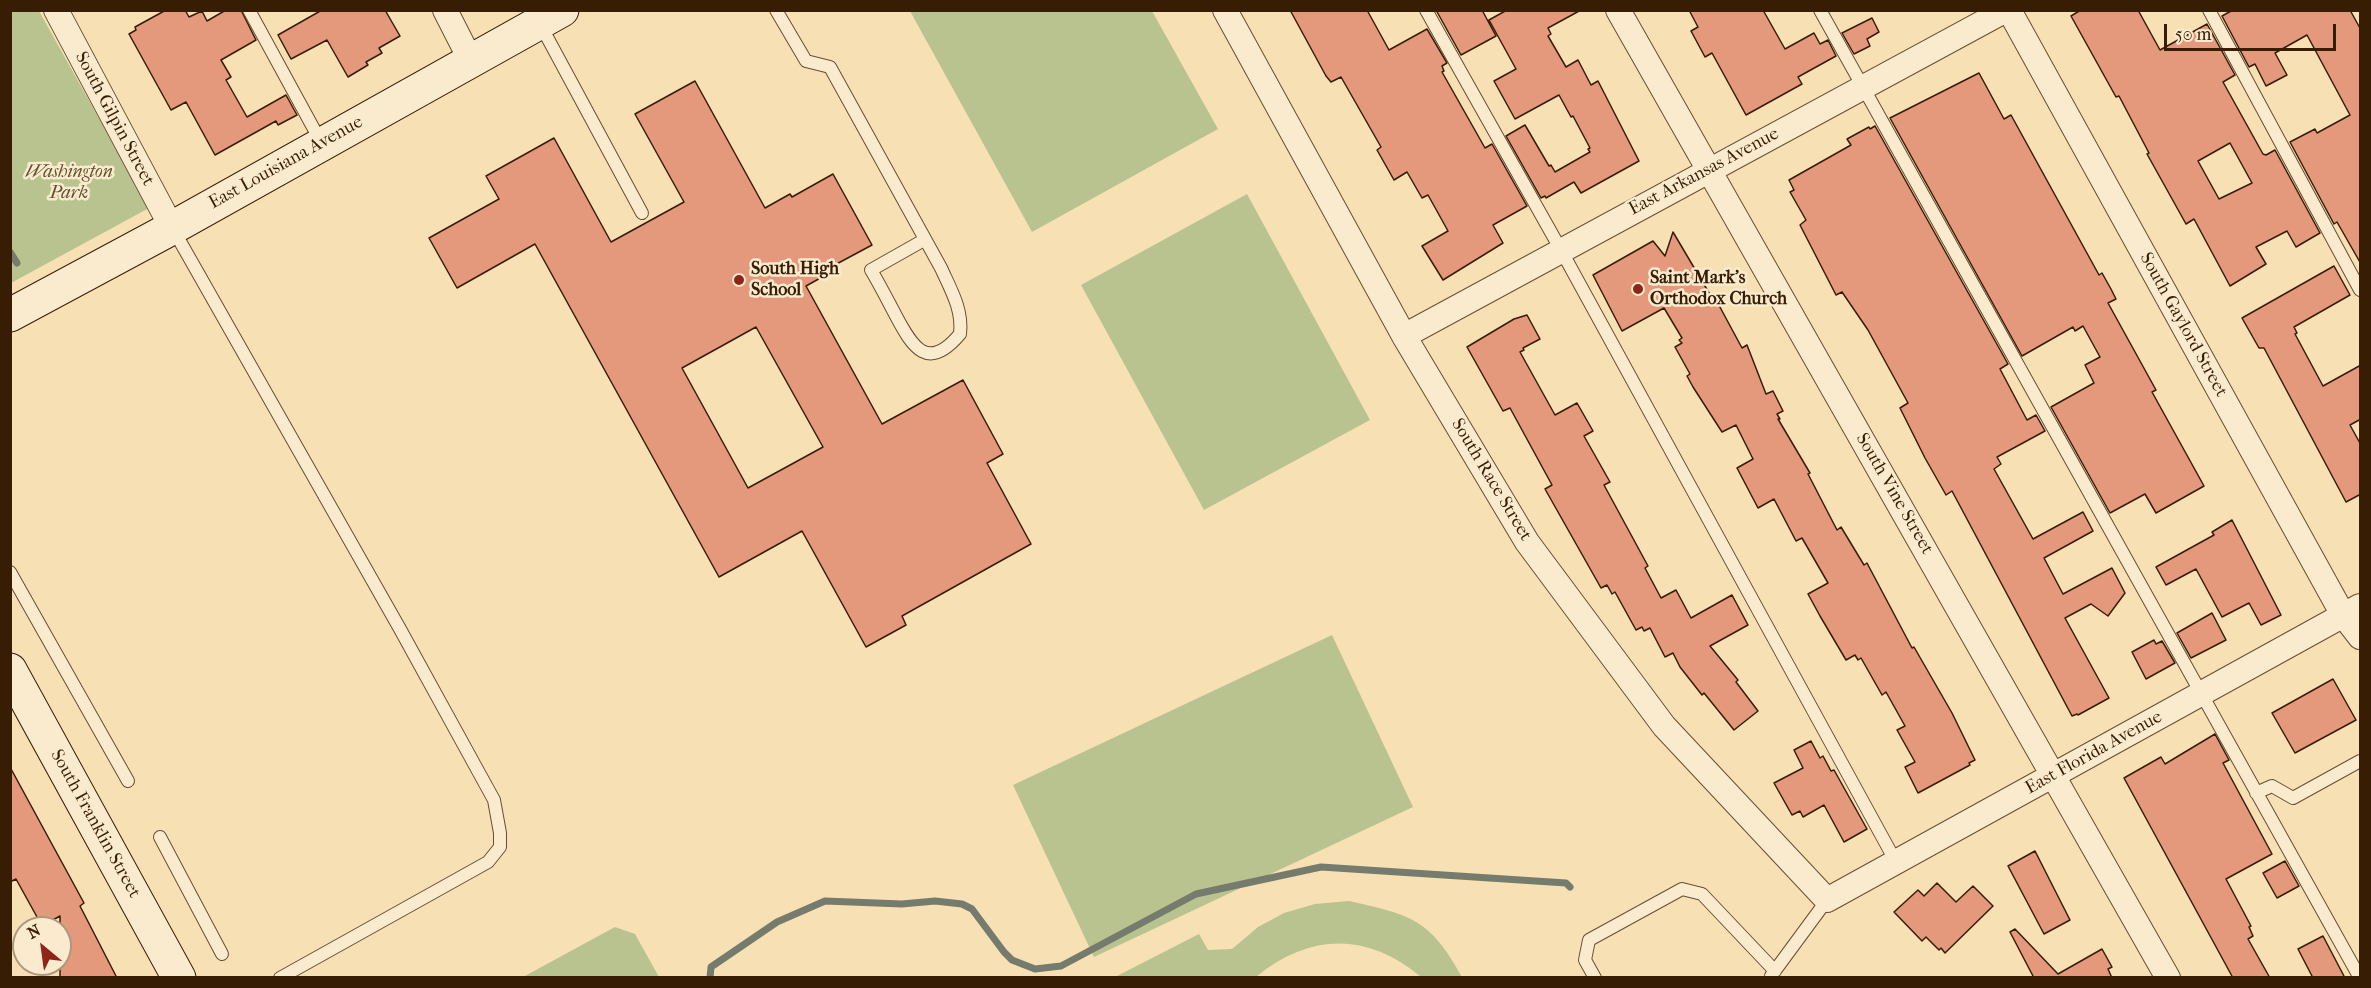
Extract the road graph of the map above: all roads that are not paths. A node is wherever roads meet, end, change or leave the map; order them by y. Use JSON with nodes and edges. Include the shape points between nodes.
{"nodes":[{"id":1,"x":56,"y":10,"type":"edge"},
{"id":2,"x":249,"y":10,"type":"edge"},
{"id":3,"x":445,"y":10,"type":"edge"},
{"id":4,"x":776,"y":10,"type":"edge"},
{"id":5,"x":1225,"y":10,"type":"edge"},
{"id":6,"x":1426,"y":10,"type":"edge"},
{"id":7,"x":1618,"y":10,"type":"edge"},
{"id":8,"x":1820,"y":10,"type":"edge"},
{"id":9,"x":2007,"y":10,"type":"edge"},
{"id":10,"x":2209,"y":10,"type":"edge"},
{"id":11,"x":551,"y":17,"type":"edge"},
{"id":12,"x":471,"y":61,"type":"junction"},
{"id":13,"x":1863,"y":86,"type":"junction"},
{"id":14,"x":322,"y":143,"type":"junction"},
{"id":15,"x":1708,"y":170,"type":"junction"},
{"id":16,"x":642,"y":213,"type":"dead end"},
{"id":17,"x":172,"y":228,"type":"junction"},
{"id":18,"x":924,"y":240,"type":"junction"},
{"id":19,"x":1561,"y":250,"type":"junction"},
{"id":20,"x":2361,"y":290,"type":"edge"},
{"id":21,"x":10,"y":315,"type":"edge"},
{"id":22,"x":1404,"y":336,"type":"junction"},
{"id":23,"x":10,"y":572,"type":"edge"},
{"id":24,"x":2352,"y":610,"type":"edge"},
{"id":25,"x":2361,"y":637,"type":"edge"},
{"id":26,"x":10,"y":670,"type":"edge"},
{"id":27,"x":2200,"y":694,"type":"junction"},
{"id":28,"x":2361,"y":761,"type":"edge"},
{"id":29,"x":2055,"y":774,"type":"junction"},
{"id":30,"x":128,"y":781,"type":"dead end"},
{"id":31,"x":2256,"y":793,"type":"junction"},
{"id":32,"x":160,"y":837,"type":"dead end"},
{"id":33,"x":1896,"y":862,"type":"junction"},
{"id":34,"x":1827,"y":900,"type":"junction"},
{"id":35,"x":222,"y":954,"type":"dead end"},
{"id":36,"x":1772,"y":974,"type":"edge"},
{"id":37,"x":179,"y":978,"type":"edge"},
{"id":38,"x":280,"y":978,"type":"edge"},
{"id":39,"x":1595,"y":978,"type":"edge"},
{"id":40,"x":2168,"y":978,"type":"edge"},
{"id":41,"x":2360,"y":978,"type":"edge"}],
"edges":[{"from":1,"to":17,"type":"street","name":"South Gilpin Street"},
{"from":2,"to":14,"type":"lane"},
{"from":3,"to":12,"type":"street"},
{"from":4,"to":18,"type":"lane","via":[[806,61],[830,67]]},
{"from":5,"to":22,"type":"street","name":"South Race Street"},
{"from":6,"to":19,"type":"lane"},
{"from":7,"to":15,"type":"street","name":"South Vine Street"},
{"from":8,"to":13,"type":"lane"},
{"from":9,"to":13,"type":"street","name":"East Arkansas Avenue"},
{"from":9,"to":24,"type":"street","name":"South Gaylord Street"},
{"from":10,"to":20,"type":"lane"},
{"from":11,"to":12,"type":"street","name":"East Louisiana Avenue"},
{"from":11,"to":16,"type":"lane"},
{"from":12,"to":14,"type":"street","name":"East Louisiana Avenue"},
{"from":13,"to":15,"type":"street","name":"East Arkansas Avenue"},
{"from":13,"to":27,"type":"lane"},
{"from":14,"to":17,"type":"street","name":"East Louisiana Avenue"},
{"from":15,"to":19,"type":"street","name":"East Arkansas Avenue"},
{"from":15,"to":29,"type":"street","name":"South Vine Street"},
{"from":17,"to":21,"type":"street","name":"East Louisiana Avenue"},
{"from":17,"to":38,"type":"lane","via":[[494,800],[500,833],[500,846],[488,862]]},
{"from":18,"to":18,"type":"lane","via":[[952,292],[962,323],[953,343],[936,353],[922,352],[909,341],[871,270]]},
{"from":19,"to":22,"type":"street","name":"East Arkansas Avenue"},
{"from":19,"to":33,"type":"lane"},
{"from":22,"to":34,"type":"street","name":"South Race Street","via":[[1527,542],[1664,726]]},
{"from":23,"to":30,"type":"lane"},
{"from":24,"to":25,"type":"street","name":"South Gaylord Street"},
{"from":24,"to":27,"type":"street","name":"East Florida Avenue"},
{"from":26,"to":37,"type":"street","name":"South Franklin Street"},
{"from":27,"to":29,"type":"street","name":"East Florida Avenue"},
{"from":27,"to":31,"type":"lane"},
{"from":28,"to":31,"type":"lane","via":[[2293,798],[2272,786]]},
{"from":29,"to":33,"type":"street","name":"East Florida Avenue"},
{"from":29,"to":40,"type":"street","name":"South Vine Street"},
{"from":31,"to":41,"type":"lane"},
{"from":32,"to":35,"type":"lane"},
{"from":33,"to":34,"type":"street","name":"East Florida Avenue"},
{"from":34,"to":36,"type":"lane"},
{"from":36,"to":39,"type":"lane","via":[[1702,894],[1682,889],[1589,940],[1585,960]]}]}
